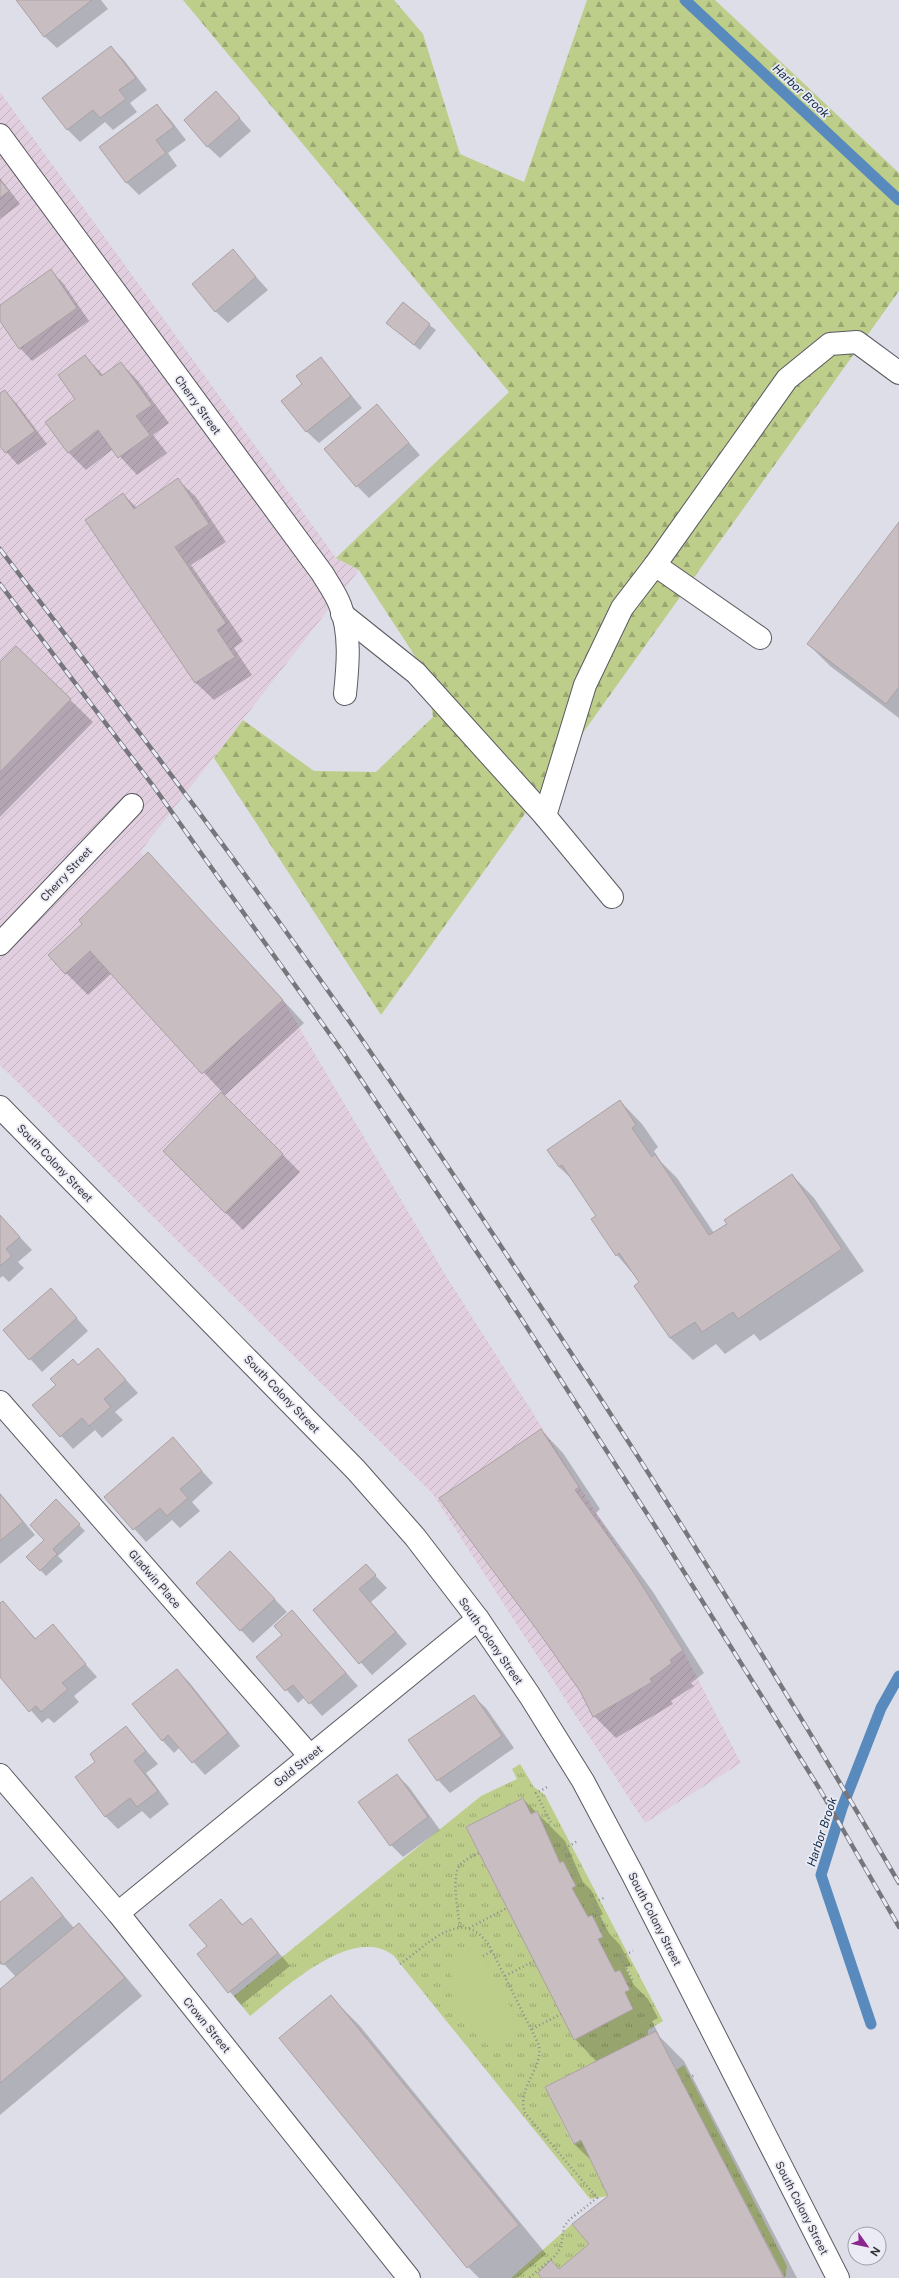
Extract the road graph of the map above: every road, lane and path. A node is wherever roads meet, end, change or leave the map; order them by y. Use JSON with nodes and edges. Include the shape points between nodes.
{"nodes":[{"id":1,"x":0,"y":135,"type":"edge"},
{"id":2,"x":899,"y":373,"type":"edge"},
{"id":3,"x":654,"y":566,"type":"junction"},
{"id":4,"x":342,"y":614,"type":"junction"},
{"id":5,"x":760,"y":638,"type":"dead end"},
{"id":6,"x":345,"y":694,"type":"dead end"},
{"id":7,"x":132,"y":805,"type":"dead end"},
{"id":8,"x":545,"y":816,"type":"junction"},
{"id":9,"x":612,"y":897,"type":"dead end"},
{"id":10,"x":0,"y":944,"type":"edge"},
{"id":11,"x":0,"y":1107,"type":"edge"},
{"id":12,"x":0,"y":1402,"type":"edge"},
{"id":13,"x":478,"y":1619,"type":"junction"},
{"id":14,"x":310,"y":1756,"type":"junction"},
{"id":15,"x":0,"y":1775,"type":"edge"},
{"id":16,"x":549,"y":1786,"type":"dead end"},
{"id":17,"x":545,"y":1827,"type":"dead end"},
{"id":18,"x":578,"y":1841,"type":"dead end"},
{"id":19,"x":479,"y":1853,"type":"dead end"},
{"id":20,"x":572,"y":1878,"type":"dead end"},
{"id":21,"x":606,"y":1897,"type":"dead end"},
{"id":22,"x":507,"y":1908,"type":"dead end"},
{"id":23,"x":118,"y":1913,"type":"junction"},
{"id":24,"x":460,"y":1927,"type":"junction"},
{"id":25,"x":469,"y":1928,"type":"junction"},
{"id":26,"x":600,"y":1931,"type":"dead end"},
{"id":27,"x":633,"y":1950,"type":"dead end"},
{"id":28,"x":492,"y":1951,"type":"junction"},
{"id":29,"x":483,"y":1956,"type":"dead end"},
{"id":30,"x":534,"y":1961,"type":"dead end"},
{"id":31,"x":400,"y":1964,"type":"dead end"},
{"id":32,"x":505,"y":1976,"type":"junction"},
{"id":33,"x":627,"y":1984,"type":"dead end"},
{"id":34,"x":561,"y":2014,"type":"dead end"},
{"id":35,"x":532,"y":2029,"type":"junction"},
{"id":36,"x":696,"y":2074,"type":"dead end"},
{"id":37,"x":682,"y":2082,"type":"dead end"},
{"id":38,"x":409,"y":2278,"type":"edge"},
{"id":39,"x":528,"y":2278,"type":"edge"},
{"id":40,"x":838,"y":2278,"type":"edge"}],
"edges":[{"from":1,"to":4,"type":"street","name":"Cherry Street","via":[[322,573],[340,605]]},
{"from":2,"to":3,"type":"street","via":[[857,342],[830,344],[787,379]]},
{"from":3,"to":5,"type":"street"},
{"from":3,"to":8,"type":"street","via":[[622,608],[585,685]]},
{"from":4,"to":6,"type":"street","name":"Cherry Street","via":[[347,636],[348,670]]},
{"from":4,"to":8,"type":"street","via":[[416,673]]},
{"from":7,"to":10,"type":"street","name":"Cherry Street"},
{"from":8,"to":9,"type":"street"},
{"from":11,"to":13,"type":"street","name":"South Colony Street","via":[[356,1470],[415,1537]]},
{"from":12,"to":14,"type":"street","name":"Gladwin Place"},
{"from":13,"to":14,"type":"street","name":"Gold Street"},
{"from":13,"to":40,"type":"street","name":"South Colony Street","via":[[530,1696],[582,1782],[633,1875]]},
{"from":14,"to":23,"type":"street","name":"Gold Street"},
{"from":15,"to":23,"type":"street","name":"Crown Street"},
{"from":16,"to":17,"type":"path","via":[[536,1793],[551,1823]]},
{"from":18,"to":20,"type":"path","via":[[563,1848],[576,1875]]},
{"from":19,"to":24,"type":"path","via":[[461,1864],[458,1869],[456,1891]]},
{"from":21,"to":26,"type":"path","via":[[593,1903],[605,1928]]},
{"from":22,"to":25,"type":"path"},
{"from":23,"to":38,"type":"street","name":"Crown Street"},
{"from":24,"to":25,"type":"path"},
{"from":24,"to":31,"type":"path","via":[[447,1931]]},
{"from":25,"to":28,"type":"path","via":[[484,1937]]},
{"from":27,"to":33,"type":"path","via":[[620,1957],[633,1981]]},
{"from":28,"to":29,"type":"path"},
{"from":28,"to":32,"type":"path"},
{"from":30,"to":32,"type":"path"},
{"from":32,"to":35,"type":"path"},
{"from":34,"to":35,"type":"path"},
{"from":35,"to":39,"type":"path","via":[[541,2056],[524,2094],[522,2104],[525,2113],[597,2198],[564,2227],[561,2247],[556,2256]]},
{"from":36,"to":37,"type":"path"}]}
